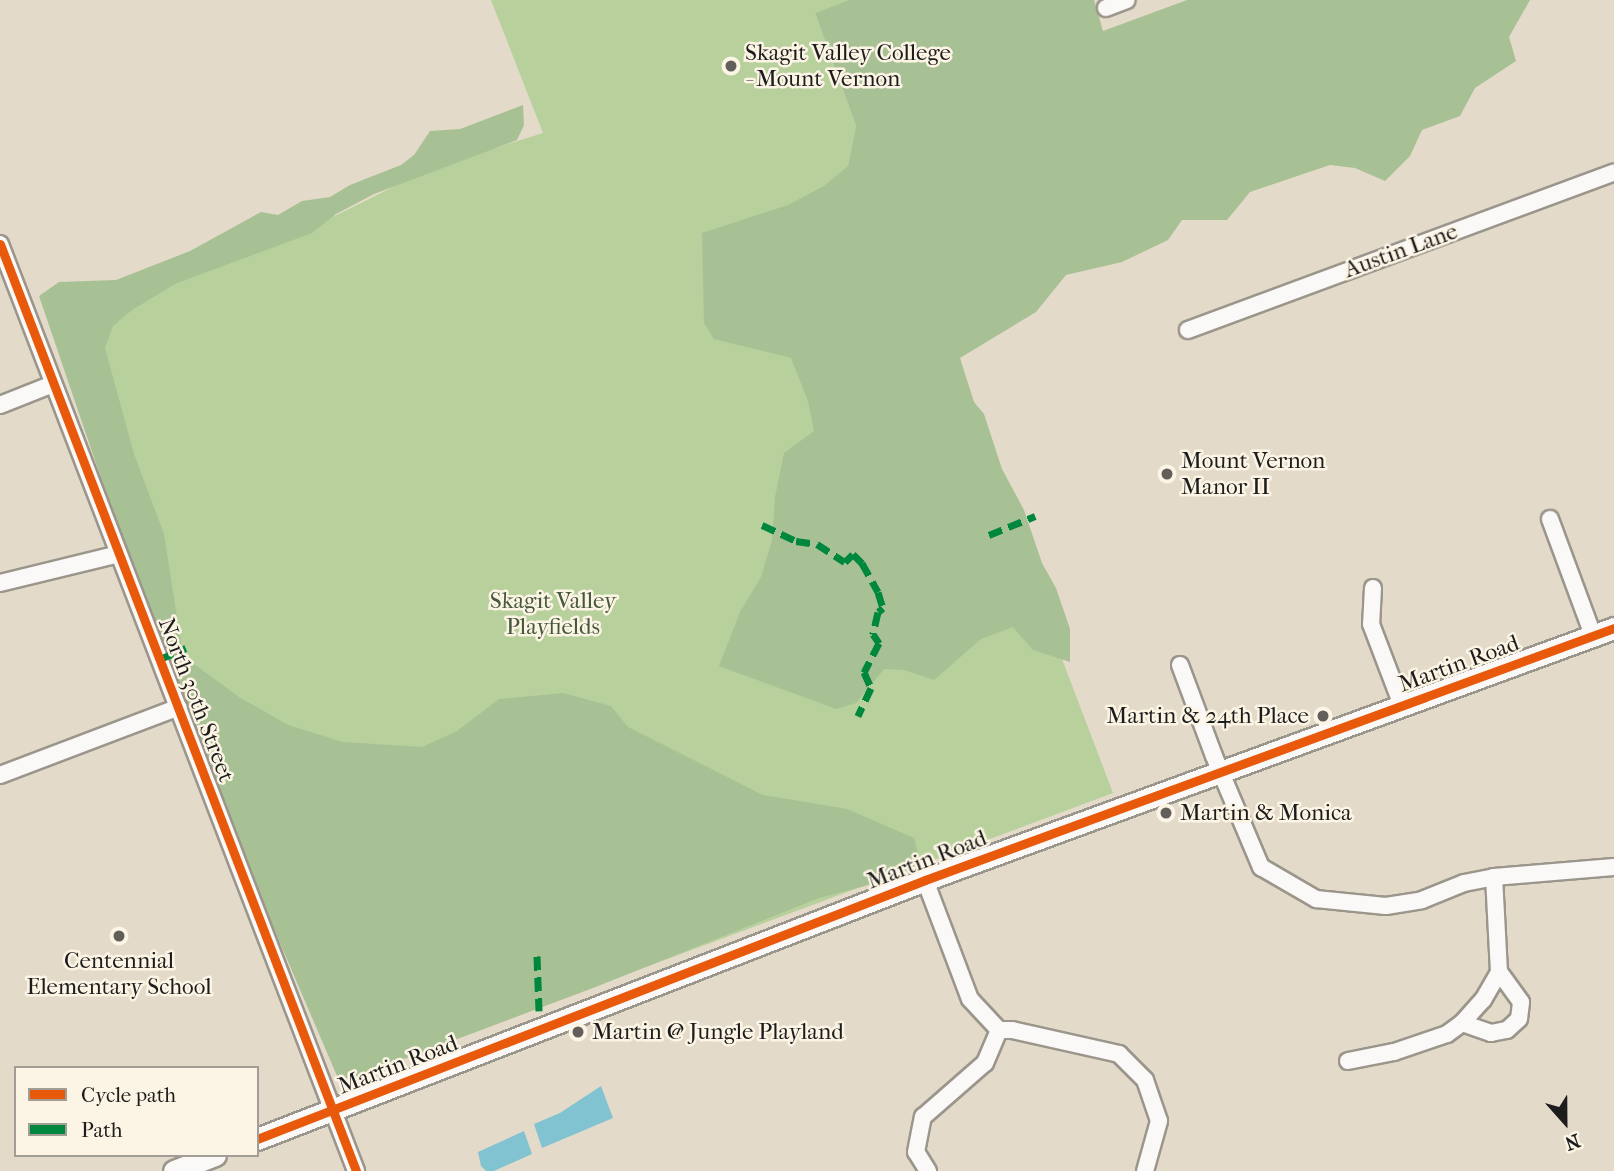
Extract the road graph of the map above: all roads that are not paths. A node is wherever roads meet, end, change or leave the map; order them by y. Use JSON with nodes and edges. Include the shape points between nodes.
{"nodes":[{"id":1,"x":1128,"y":0,"type":"edge"},
{"id":2,"x":1106,"y":8,"type":"dead end"},
{"id":3,"x":1614,"y":172,"type":"edge"},
{"id":4,"x":0,"y":244,"type":"edge"},
{"id":5,"x":1188,"y":330,"type":"dead end"},
{"id":6,"x":53,"y":384,"type":"junction"},
{"id":7,"x":0,"y":405,"type":"edge"},
{"id":8,"x":1550,"y":519,"type":"dead end"},
{"id":9,"x":119,"y":554,"type":"junction"},
{"id":10,"x":0,"y":583,"type":"edge"},
{"id":11,"x":1373,"y":588,"type":"dead end"},
{"id":12,"x":1614,"y":628,"type":"edge"},
{"id":13,"x":1592,"y":635,"type":"junction"},
{"id":14,"x":1180,"y":665,"type":"dead end"},
{"id":15,"x":1402,"y":705,"type":"junction"},
{"id":16,"x":179,"y":707,"type":"junction"},
{"id":17,"x":1221,"y":773,"type":"junction"},
{"id":18,"x":0,"y":775,"type":"edge"},
{"id":19,"x":1614,"y":867,"type":"edge"},
{"id":20,"x":1494,"y":877,"type":"junction"},
{"id":21,"x":925,"y":880,"type":"junction"},
{"id":22,"x":1499,"y":972,"type":"junction"},
{"id":23,"x":1462,"y":1023,"type":"junction"},
{"id":24,"x":999,"y":1030,"type":"junction"},
{"id":25,"x":1348,"y":1061,"type":"dead end"},
{"id":26,"x":333,"y":1111,"type":"junction"},
{"id":27,"x":259,"y":1138,"type":"edge"},
{"id":28,"x":210,"y":1157,"type":"edge"},
{"id":29,"x":174,"y":1171,"type":"edge"},
{"id":30,"x":356,"y":1171,"type":"edge"},
{"id":31,"x":928,"y":1171,"type":"edge"},
{"id":32,"x":1145,"y":1171,"type":"edge"}],
"edges":[{"from":1,"to":2,"type":"street"},
{"from":3,"to":5,"type":"street","name":"Austin Lane"},
{"from":4,"to":6,"type":"street","name":"North 30th Street"},
{"from":6,"to":7,"type":"street"},
{"from":6,"to":9,"type":"street","name":"North 30th Street"},
{"from":8,"to":13,"type":"street"},
{"from":9,"to":10,"type":"street"},
{"from":9,"to":16,"type":"street","name":"North 30th Street"},
{"from":11,"to":15,"type":"street","via":[[1371,624]]},
{"from":12,"to":13,"type":"street","name":"Martin Road"},
{"from":13,"to":15,"type":"street","name":"Martin Road"},
{"from":14,"to":17,"type":"street"},
{"from":15,"to":17,"type":"street","name":"Martin Road"},
{"from":16,"to":18,"type":"street"},
{"from":16,"to":26,"type":"street","name":"North 30th Street"},
{"from":17,"to":20,"type":"street","via":[[1261,867],[1317,899],[1386,906],[1422,900]]},
{"from":17,"to":21,"type":"street","name":"Martin Road"},
{"from":19,"to":20,"type":"street"},
{"from":20,"to":22,"type":"street"},
{"from":21,"to":24,"type":"street","via":[[970,999]]},
{"from":21,"to":26,"type":"street","name":"Martin Road"},
{"from":22,"to":23,"type":"street"},
{"from":22,"to":23,"type":"street","via":[[1521,1002],[1518,1019],[1507,1030],[1491,1033]]},
{"from":23,"to":25,"type":"street","via":[[1447,1034],[1394,1052]]},
{"from":24,"to":31,"type":"street","via":[[985,1063],[923,1117],[916,1152]]},
{"from":24,"to":32,"type":"street","via":[[1119,1054],[1145,1080],[1159,1121]]},
{"from":26,"to":27,"type":"street","name":"Martin Road"},
{"from":26,"to":30,"type":"street","name":"North 30th Street"},
{"from":28,"to":29,"type":"street"}]}
